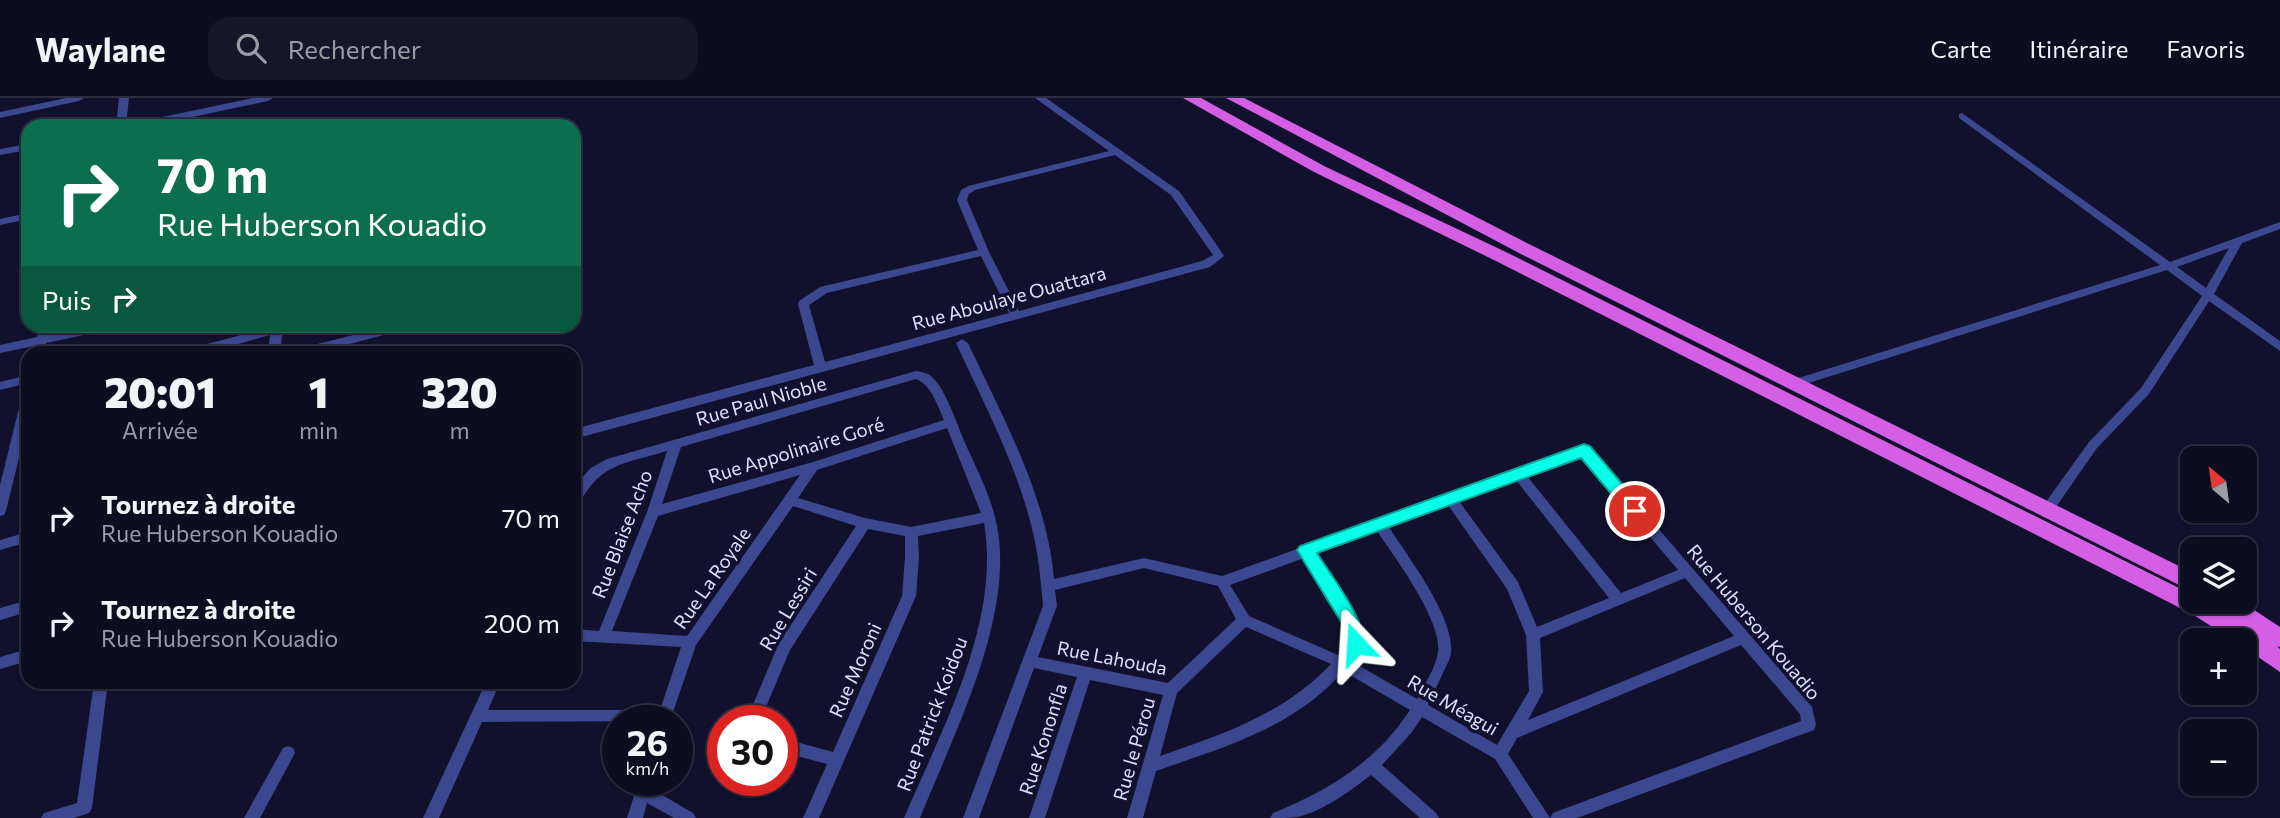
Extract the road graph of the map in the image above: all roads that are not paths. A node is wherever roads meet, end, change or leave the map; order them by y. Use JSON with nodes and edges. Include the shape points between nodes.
{"nodes":[{"id":1,"x":79,"y":98,"type":"edge"},
{"id":2,"x":124,"y":98,"type":"edge"},
{"id":3,"x":268,"y":98,"type":"edge"},
{"id":4,"x":1040,"y":98,"type":"edge"},
{"id":5,"x":1190,"y":98,"type":"edge"},
{"id":6,"x":1233,"y":98,"type":"edge"},
{"id":7,"x":0,"y":115,"type":"edge"},
{"id":8,"x":1962,"y":116,"type":"dead end"},
{"id":9,"x":122,"y":119,"type":"edge"},
{"id":10,"x":168,"y":119,"type":"edge"},
{"id":11,"x":21,"y":148,"type":"edge"},
{"id":12,"x":0,"y":152,"type":"edge"},
{"id":13,"x":1117,"y":152,"type":"junction"},
{"id":14,"x":21,"y":218,"type":"edge"},
{"id":15,"x":0,"y":222,"type":"edge"},
{"id":16,"x":2280,"y":225,"type":"edge"},
{"id":17,"x":2238,"y":241,"type":"junction"},
{"id":18,"x":984,"y":252,"type":"junction"},
{"id":19,"x":2169,"y":266,"type":"junction"},
{"id":20,"x":2208,"y":295,"type":"junction"},
{"id":21,"x":1016,"y":316,"type":"junction"},
{"id":22,"x":44,"y":333,"type":"edge"},
{"id":23,"x":74,"y":333,"type":"edge"},
{"id":24,"x":261,"y":333,"type":"edge"},
{"id":25,"x":376,"y":333,"type":"edge"},
{"id":26,"x":42,"y":340,"type":"junction"},
{"id":27,"x":962,"y":343,"type":"dead end"},
{"id":28,"x":40,"y":346,"type":"edge"},
{"id":29,"x":223,"y":346,"type":"edge"},
{"id":30,"x":324,"y":346,"type":"edge"},
{"id":31,"x":2280,"y":347,"type":"edge"},
{"id":32,"x":0,"y":349,"type":"edge"},
{"id":33,"x":821,"y":369,"type":"junction"},
{"id":34,"x":21,"y":381,"type":"edge"},
{"id":35,"x":1796,"y":383,"type":"junction"},
{"id":36,"x":0,"y":386,"type":"edge"},
{"id":37,"x":949,"y":423,"type":"junction"},
{"id":38,"x":581,"y":432,"type":"edge"},
{"id":39,"x":21,"y":440,"type":"edge"},
{"id":40,"x":676,"y":444,"type":"junction"},
{"id":41,"x":813,"y":467,"type":"junction"},
{"id":42,"x":1518,"y":474,"type":"junction"},
{"id":43,"x":581,"y":486,"type":"edge"},
{"id":44,"x":1450,"y":498,"type":"junction"},
{"id":45,"x":789,"y":500,"type":"junction"},
{"id":46,"x":0,"y":508,"type":"edge"},
{"id":47,"x":2047,"y":510,"type":"junction"},
{"id":48,"x":653,"y":512,"type":"junction"},
{"id":49,"x":989,"y":517,"type":"junction"},
{"id":50,"x":865,"y":523,"type":"junction"},
{"id":51,"x":1380,"y":524,"type":"junction"},
{"id":52,"x":911,"y":532,"type":"junction"},
{"id":53,"x":21,"y":539,"type":"edge"},
{"id":54,"x":0,"y":545,"type":"edge"},
{"id":55,"x":1306,"y":550,"type":"junction"},
{"id":56,"x":1687,"y":572,"type":"junction"},
{"id":57,"x":2180,"y":576,"type":"edge"},
{"id":58,"x":1222,"y":582,"type":"junction"},
{"id":59,"x":1049,"y":586,"type":"junction"},
{"id":60,"x":1619,"y":600,"type":"junction"},
{"id":61,"x":21,"y":608,"type":"edge"},
{"id":62,"x":0,"y":614,"type":"edge"},
{"id":63,"x":2243,"y":614,"type":"edge"},
{"id":64,"x":1244,"y":620,"type":"junction"},
{"id":65,"x":581,"y":635,"type":"edge"},
{"id":66,"x":1533,"y":635,"type":"junction"},
{"id":67,"x":603,"y":637,"type":"junction"},
{"id":68,"x":1743,"y":638,"type":"junction"},
{"id":69,"x":2280,"y":638,"type":"edge"},
{"id":70,"x":690,"y":642,"type":"junction"},
{"id":71,"x":21,"y":657,"type":"edge"},
{"id":72,"x":1029,"y":661,"type":"junction"},
{"id":73,"x":2280,"y":662,"type":"edge"},
{"id":74,"x":0,"y":663,"type":"edge"},
{"id":75,"x":1342,"y":663,"type":"junction"},
{"id":76,"x":1085,"y":673,"type":"junction"},
{"id":77,"x":100,"y":689,"type":"edge"},
{"id":78,"x":490,"y":689,"type":"edge"},
{"id":79,"x":1171,"y":690,"type":"junction"},
{"id":80,"x":669,"y":705,"type":"edge"},
{"id":81,"x":760,"y":705,"type":"edge"},
{"id":82,"x":1422,"y":708,"type":"junction"},
{"id":83,"x":477,"y":716,"type":"junction"},
{"id":84,"x":602,"y":718,"type":"edge"},
{"id":85,"x":1512,"y":733,"type":"junction"},
{"id":86,"x":798,"y":749,"type":"edge"},
{"id":87,"x":288,"y":753,"type":"dead end"},
{"id":88,"x":1500,"y":754,"type":"junction"},
{"id":89,"x":836,"y":760,"type":"junction"},
{"id":90,"x":1149,"y":766,"type":"junction"},
{"id":91,"x":1373,"y":767,"type":"junction"},
{"id":92,"x":643,"y":796,"type":"edge"},
{"id":93,"x":658,"y":796,"type":"edge"},
{"id":94,"x":85,"y":813,"type":"edge"},
{"id":95,"x":49,"y":818,"type":"edge"},
{"id":96,"x":252,"y":818,"type":"edge"},
{"id":97,"x":431,"y":818,"type":"edge"},
{"id":98,"x":635,"y":818,"type":"edge"},
{"id":99,"x":688,"y":818,"type":"edge"},
{"id":100,"x":811,"y":818,"type":"edge"},
{"id":101,"x":912,"y":818,"type":"edge"},
{"id":102,"x":971,"y":818,"type":"edge"},
{"id":103,"x":1037,"y":818,"type":"edge"},
{"id":104,"x":1135,"y":818,"type":"edge"},
{"id":105,"x":1278,"y":818,"type":"edge"},
{"id":106,"x":1432,"y":818,"type":"edge"},
{"id":107,"x":1542,"y":818,"type":"edge"},
{"id":108,"x":1558,"y":818,"type":"edge"}],
"edges":[{"from":1,"to":7,"type":"street"},
{"from":2,"to":9,"type":"street"},
{"from":3,"to":10,"type":"street"},
{"from":4,"to":13,"type":"street","name":"Rue Aboulaye Ouattara"},
{"from":5,"to":73,"type":"highway","via":[[1319,169],[2199,608]]},
{"from":6,"to":35,"type":"highway"},
{"from":8,"to":19,"type":"street"},
{"from":11,"to":12,"type":"street"},
{"from":13,"to":18,"type":"street","via":[[965,192],[962,200]]},
{"from":13,"to":21,"type":"street","name":"Rue Aboulaye Ouattara","via":[[1175,193],[1219,256],[1206,264]]},
{"from":14,"to":15,"type":"street"},
{"from":16,"to":17,"type":"street"},
{"from":17,"to":19,"type":"street"},
{"from":17,"to":20,"type":"street"},
{"from":18,"to":21,"type":"street"},
{"from":18,"to":33,"type":"street","via":[[824,290],[808,298],[803,304]]},
{"from":19,"to":20,"type":"street"},
{"from":19,"to":35,"type":"street"},
{"from":20,"to":31,"type":"street"},
{"from":20,"to":47,"type":"street","via":[[2145,391],[2093,445]]},
{"from":21,"to":33,"type":"street","name":"Rue Aboulaye Ouattara"},
{"from":22,"to":26,"type":"street"},
{"from":23,"to":26,"type":"street"},
{"from":24,"to":29,"type":"street"},
{"from":25,"to":30,"type":"street"},
{"from":26,"to":28,"type":"street"},
{"from":26,"to":32,"type":"street"},
{"from":27,"to":59,"type":"street","via":[[1033,503]]},
{"from":33,"to":38,"type":"street","name":"Rue Aboulaye Ouattara"},
{"from":34,"to":36,"type":"street"},
{"from":35,"to":47,"type":"highway"},
{"from":37,"to":40,"type":"street","name":"Rue Paul Nioble","via":[[933,386],[916,375]]},
{"from":37,"to":41,"type":"street","name":"Rue Appolinaire Goré"},
{"from":37,"to":49,"type":"street","name":"Rue Patrick Koidou"},
{"from":39,"to":46,"type":"street"},
{"from":40,"to":43,"type":"street","name":"Rue Paul Nioble","via":[[607,464]]},
{"from":40,"to":48,"type":"street","name":"Rue Blaise Acho"},
{"from":41,"to":45,"type":"street","name":"Rue La Royale"},
{"from":41,"to":48,"type":"street","name":"Rue Appolinaire Goré"},
{"from":42,"to":44,"type":"street","name":"Rue Huberson Kouadio"},
{"from":42,"to":56,"type":"street","name":"Rue Huberson Kouadio","via":[[1584,450]]},
{"from":42,"to":60,"type":"street"},
{"from":44,"to":51,"type":"street","name":"Rue Huberson Kouadio"},
{"from":44,"to":66,"type":"street","via":[[1513,586]]},
{"from":45,"to":50,"type":"street"},
{"from":45,"to":70,"type":"street","name":"Rue La Royale"},
{"from":47,"to":57,"type":"highway"},
{"from":48,"to":67,"type":"street","name":"Rue Blaise Acho"},
{"from":49,"to":52,"type":"street"},
{"from":49,"to":101,"type":"street","name":"Rue Patrick Koidou","via":[[992,593],[979,650]]},
{"from":50,"to":52,"type":"street"},
{"from":50,"to":81,"type":"street","name":"Rue Lessiri","via":[[784,647]]},
{"from":51,"to":55,"type":"street","name":"Rue Huberson Kouadio"},
{"from":51,"to":82,"type":"street","via":[[1435,611],[1445,651]]},
{"from":52,"to":89,"type":"street","name":"Rue Moroni","via":[[909,596]]},
{"from":53,"to":54,"type":"street"},
{"from":55,"to":58,"type":"street","name":"Rue Huberson Kouadio"},
{"from":55,"to":75,"type":"street","via":[[1352,624],[1356,644]]},
{"from":56,"to":60,"type":"street"},
{"from":56,"to":68,"type":"street","name":"Rue Huberson Kouadio"},
{"from":58,"to":59,"type":"street","via":[[1144,563]]},
{"from":58,"to":64,"type":"street"},
{"from":59,"to":72,"type":"street","via":[[1050,606]]},
{"from":60,"to":66,"type":"street"},
{"from":61,"to":62,"type":"street"},
{"from":63,"to":69,"type":"highway"},
{"from":64,"to":75,"type":"street","name":"Rue Méagui"},
{"from":64,"to":79,"type":"street","name":"Rue Lahouda"},
{"from":65,"to":67,"type":"street"},
{"from":66,"to":85,"type":"street","via":[[1536,692]]},
{"from":67,"to":70,"type":"street"},
{"from":68,"to":85,"type":"street"},
{"from":68,"to":108,"type":"street","name":"Rue Huberson Kouadio","via":[[1807,712],[1810,725]]},
{"from":70,"to":80,"type":"street","name":"Rue La Royale"},
{"from":71,"to":74,"type":"street"},
{"from":72,"to":76,"type":"street","name":"Rue Lahouda"},
{"from":72,"to":102,"type":"street"},
{"from":75,"to":82,"type":"street","name":"Rue Méagui"},
{"from":75,"to":90,"type":"street","via":[[1304,701],[1273,720]]},
{"from":76,"to":79,"type":"street","name":"Rue Lahouda"},
{"from":76,"to":103,"type":"street","name":"Rue Kononfla"},
{"from":77,"to":94,"type":"street"},
{"from":78,"to":83,"type":"street"},
{"from":79,"to":90,"type":"street","name":"Rue le Pérou"},
{"from":82,"to":88,"type":"street","name":"Rue Méagui"},
{"from":82,"to":91,"type":"street"},
{"from":83,"to":84,"type":"street"},
{"from":83,"to":97,"type":"street"},
{"from":85,"to":88,"type":"street"},
{"from":86,"to":89,"type":"street"},
{"from":87,"to":96,"type":"street"},
{"from":88,"to":107,"type":"street","name":"Rue Méagui"},
{"from":89,"to":100,"type":"street","name":"Rue Moroni"},
{"from":90,"to":104,"type":"street","name":"Rue le Pérou"},
{"from":91,"to":105,"type":"street","via":[[1327,798]]},
{"from":91,"to":106,"type":"street"},
{"from":92,"to":98,"type":"street"},
{"from":93,"to":99,"type":"street"},
{"from":94,"to":95,"type":"street"}]}
